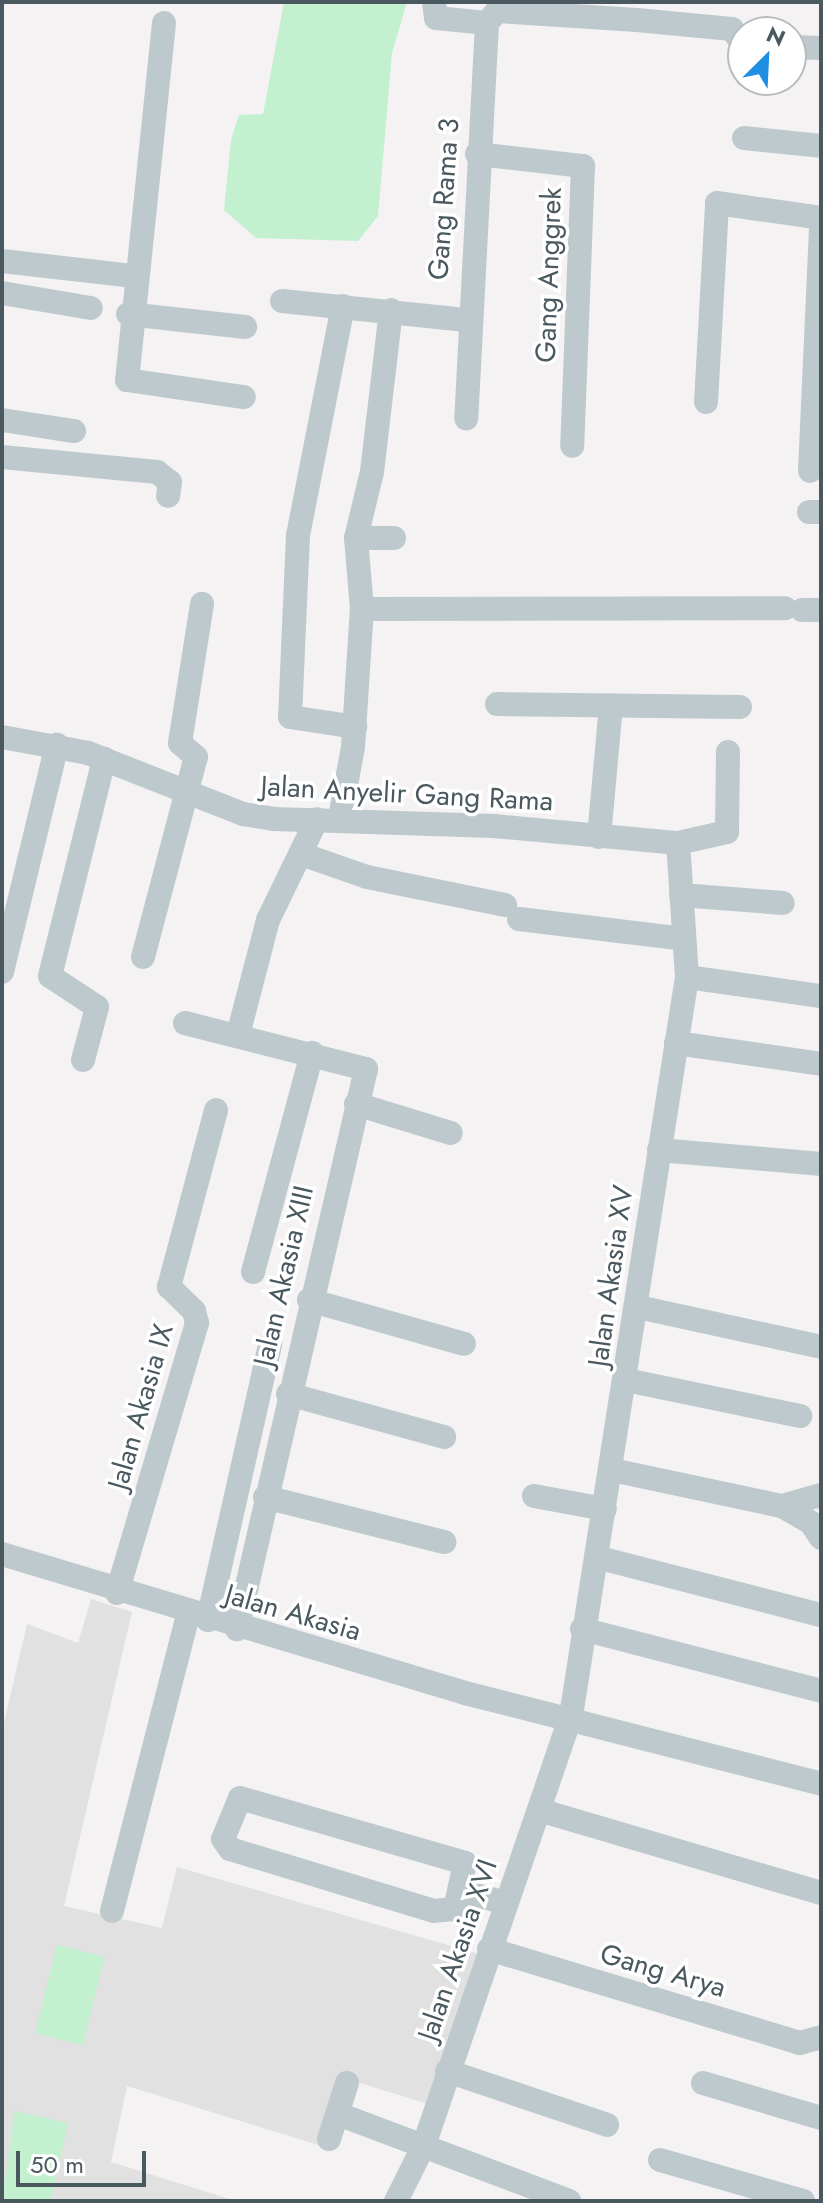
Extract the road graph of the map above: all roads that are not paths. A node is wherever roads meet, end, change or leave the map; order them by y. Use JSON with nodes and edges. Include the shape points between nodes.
{"nodes":[{"id":1,"x":434,"y":4,"type":"edge"},
{"id":2,"x":165,"y":11,"type":"edge"},
{"id":3,"x":487,"y":23,"type":"junction"},
{"id":4,"x":727,"y":37,"type":"edge"},
{"id":5,"x":744,"y":138,"type":"dead end"},
{"id":6,"x":821,"y":146,"type":"edge"},
{"id":7,"x":477,"y":154,"type":"junction"},
{"id":8,"x":821,"y":218,"type":"edge"},
{"id":9,"x":821,"y":225,"type":"edge"},
{"id":10,"x":2,"y":261,"type":"edge"},
{"id":11,"x":134,"y":276,"type":"junction"},
{"id":12,"x":2,"y":293,"type":"edge"},
{"id":13,"x":282,"y":301,"type":"dead end"},
{"id":14,"x":343,"y":306,"type":"junction"},
{"id":15,"x":91,"y":308,"type":"dead end"},
{"id":16,"x":391,"y":310,"type":"junction"},
{"id":17,"x":128,"y":314,"type":"junction"},
{"id":18,"x":466,"y":320,"type":"junction"},
{"id":19,"x":245,"y":327,"type":"dead end"},
{"id":20,"x":244,"y":397,"type":"dead end"},
{"id":21,"x":706,"y":402,"type":"dead end"},
{"id":22,"x":466,"y":418,"type":"dead end"},
{"id":23,"x":2,"y":420,"type":"edge"},
{"id":24,"x":74,"y":431,"type":"dead end"},
{"id":25,"x":572,"y":446,"type":"dead end"},
{"id":26,"x":2,"y":457,"type":"edge"},
{"id":27,"x":810,"y":471,"type":"dead end"},
{"id":28,"x":168,"y":496,"type":"dead end"},
{"id":29,"x":356,"y":538,"type":"junction"},
{"id":30,"x":394,"y":538,"type":"dead end"},
{"id":31,"x":202,"y":604,"type":"dead end"},
{"id":32,"x":362,"y":609,"type":"junction"},
{"id":33,"x":803,"y":609,"type":"edge"},
{"id":34,"x":497,"y":704,"type":"dead end"},
{"id":35,"x":611,"y":706,"type":"junction"},
{"id":36,"x":740,"y":707,"type":"dead end"},
{"id":37,"x":355,"y":727,"type":"junction"},
{"id":38,"x":2,"y":737,"type":"edge"},
{"id":39,"x":57,"y":745,"type":"junction"},
{"id":40,"x":728,"y":752,"type":"dead end"},
{"id":41,"x":104,"y":759,"type":"junction"},
{"id":42,"x":186,"y":791,"type":"junction"},
{"id":43,"x":328,"y":819,"type":"junction"},
{"id":44,"x":599,"y":837,"type":"junction"},
{"id":45,"x":678,"y":843,"type":"junction"},
{"id":46,"x":301,"y":854,"type":"junction"},
{"id":47,"x":681,"y":895,"type":"junction"},
{"id":48,"x":783,"y":903,"type":"dead end"},
{"id":49,"x":684,"y":939,"type":"junction"},
{"id":50,"x":143,"y":957,"type":"dead end"},
{"id":51,"x":2,"y":972,"type":"edge"},
{"id":52,"x":687,"y":977,"type":"junction"},
{"id":53,"x":821,"y":996,"type":"edge"},
{"id":54,"x":185,"y":1023,"type":"dead end"},
{"id":55,"x":238,"y":1035,"type":"junction"},
{"id":56,"x":676,"y":1043,"type":"junction"},
{"id":57,"x":312,"y":1053,"type":"junction"},
{"id":58,"x":83,"y":1060,"type":"dead end"},
{"id":59,"x":821,"y":1064,"type":"edge"},
{"id":60,"x":356,"y":1104,"type":"junction"},
{"id":61,"x":216,"y":1110,"type":"dead end"},
{"id":62,"x":451,"y":1133,"type":"dead end"},
{"id":63,"x":659,"y":1150,"type":"junction"},
{"id":64,"x":821,"y":1164,"type":"edge"},
{"id":65,"x":253,"y":1272,"type":"dead end"},
{"id":66,"x":309,"y":1300,"type":"junction"},
{"id":67,"x":638,"y":1307,"type":"junction"},
{"id":68,"x":464,"y":1344,"type":"dead end"},
{"id":69,"x":270,"y":1345,"type":"dead end"},
{"id":70,"x":821,"y":1347,"type":"edge"},
{"id":71,"x":626,"y":1380,"type":"junction"},
{"id":72,"x":288,"y":1394,"type":"junction"},
{"id":73,"x":800,"y":1416,"type":"dead end"},
{"id":74,"x":444,"y":1437,"type":"dead end"},
{"id":75,"x":612,"y":1470,"type":"junction"},
{"id":76,"x":821,"y":1495,"type":"edge"},
{"id":77,"x":534,"y":1496,"type":"dead end"},
{"id":78,"x":265,"y":1497,"type":"junction"},
{"id":79,"x":782,"y":1506,"type":"junction"},
{"id":80,"x":605,"y":1509,"type":"junction"},
{"id":81,"x":821,"y":1538,"type":"edge"},
{"id":82,"x":444,"y":1542,"type":"dead end"},
{"id":83,"x":2,"y":1554,"type":"edge"},
{"id":84,"x":596,"y":1557,"type":"junction"},
{"id":85,"x":117,"y":1593,"type":"junction"},
{"id":86,"x":821,"y":1615,"type":"edge"},
{"id":87,"x":198,"y":1617,"type":"junction"},
{"id":88,"x":237,"y":1629,"type":"junction"},
{"id":89,"x":582,"y":1629,"type":"junction"},
{"id":90,"x":821,"y":1691,"type":"edge"},
{"id":91,"x":571,"y":1716,"type":"junction"},
{"id":92,"x":821,"y":1784,"type":"edge"},
{"id":93,"x":539,"y":1810,"type":"junction"},
{"id":94,"x":461,"y":1891,"type":"junction"},
{"id":95,"x":821,"y":1893,"type":"edge"},
{"id":96,"x":506,"y":1903,"type":"junction"},
{"id":97,"x":112,"y":1911,"type":"dead end"},
{"id":98,"x":489,"y":1949,"type":"junction"},
{"id":99,"x":821,"y":2037,"type":"edge"},
{"id":100,"x":447,"y":2071,"type":"junction"},
{"id":101,"x":347,"y":2083,"type":"dead end"},
{"id":102,"x":703,"y":2083,"type":"dead end"},
{"id":103,"x":338,"y":2114,"type":"junction"},
{"id":104,"x":821,"y":2118,"type":"edge"},
{"id":105,"x":607,"y":2125,"type":"dead end"},
{"id":106,"x":329,"y":2139,"type":"dead end"},
{"id":107,"x":424,"y":2145,"type":"junction"},
{"id":108,"x":660,"y":2160,"type":"dead end"},
{"id":109,"x":396,"y":2201,"type":"edge"},
{"id":110,"x":569,"y":2201,"type":"edge"},
{"id":111,"x":803,"y":2201,"type":"edge"}],
"edges":[{"from":1,"to":3,"type":"street","via":[[440,19]]},
{"from":2,"to":11,"type":"street"},
{"from":3,"to":4,"type":"street","via":[[497,11]]},
{"from":3,"to":7,"type":"street","name":"Gang Rama 3"},
{"from":5,"to":6,"type":"street"},
{"from":7,"to":18,"type":"street","name":"Gang Rama 3"},
{"from":7,"to":25,"type":"street","name":"Gang Anggrek","via":[[583,166]]},
{"from":8,"to":21,"type":"street","via":[[717,203]]},
{"from":9,"to":27,"type":"street"},
{"from":10,"to":11,"type":"street"},
{"from":11,"to":17,"type":"street"},
{"from":12,"to":15,"type":"street"},
{"from":13,"to":14,"type":"street","name":"Gang Rama 3"},
{"from":14,"to":16,"type":"street","name":"Gang Rama 3"},
{"from":14,"to":37,"type":"street","via":[[298,535],[290,717]]},
{"from":16,"to":18,"type":"street","name":"Gang Rama 3"},
{"from":16,"to":29,"type":"street","via":[[372,472]]},
{"from":17,"to":19,"type":"street"},
{"from":17,"to":20,"type":"street","via":[[131,384]]},
{"from":18,"to":22,"type":"street"},
{"from":23,"to":24,"type":"street"},
{"from":26,"to":28,"type":"street","via":[[157,472],[170,482]]},
{"from":29,"to":30,"type":"street"},
{"from":29,"to":32,"type":"street"},
{"from":31,"to":42,"type":"street","via":[[180,743],[196,755]]},
{"from":32,"to":33,"type":"street"},
{"from":32,"to":37,"type":"street"},
{"from":34,"to":35,"type":"street"},
{"from":35,"to":36,"type":"street"},
{"from":35,"to":44,"type":"street"},
{"from":37,"to":43,"type":"street"},
{"from":38,"to":39,"type":"street","name":"Jalan Anyelir Gang Rama"},
{"from":39,"to":41,"type":"street","name":"Jalan Anyelir Gang Rama"},
{"from":39,"to":51,"type":"street"},
{"from":40,"to":45,"type":"street","name":"Jalan Anyelir Gang Rama","via":[[724,836]]},
{"from":41,"to":42,"type":"street","name":"Jalan Anyelir Gang Rama"},
{"from":41,"to":58,"type":"street","via":[[50,976],[97,1007]]},
{"from":42,"to":43,"type":"street","name":"Jalan Anyelir Gang Rama","via":[[243,814]]},
{"from":42,"to":50,"type":"street"},
{"from":43,"to":44,"type":"street","name":"Jalan Anyelir Gang Rama"},
{"from":43,"to":46,"type":"street"},
{"from":44,"to":45,"type":"street","name":"Jalan Anyelir Gang Rama"},
{"from":45,"to":47,"type":"street","name":"Jalan Akasia XV"},
{"from":46,"to":49,"type":"street","via":[[367,877],[512,912]]},
{"from":46,"to":55,"type":"street","via":[[268,920]]},
{"from":47,"to":48,"type":"street"},
{"from":47,"to":49,"type":"street","name":"Jalan Akasia XV"},
{"from":49,"to":52,"type":"street","name":"Jalan Akasia XV"},
{"from":52,"to":53,"type":"street"},
{"from":52,"to":56,"type":"street","name":"Jalan Akasia XV"},
{"from":54,"to":55,"type":"street","name":"Jalan Akasia XIII"},
{"from":55,"to":57,"type":"street","name":"Jalan Akasia XIII"},
{"from":56,"to":59,"type":"street"},
{"from":56,"to":63,"type":"street","name":"Jalan Akasia XV"},
{"from":57,"to":60,"type":"street","name":"Jalan Akasia XIII","via":[[365,1065]]},
{"from":57,"to":65,"type":"street"},
{"from":60,"to":62,"type":"street"},
{"from":60,"to":66,"type":"street","name":"Jalan Akasia XIII"},
{"from":61,"to":85,"type":"street","name":"Jalan Akasia IX","via":[[169,1287],[194,1311],[197,1323]]},
{"from":63,"to":64,"type":"street"},
{"from":63,"to":67,"type":"street","name":"Jalan Akasia XV"},
{"from":66,"to":68,"type":"street"},
{"from":66,"to":72,"type":"street","name":"Jalan Akasia XIII"},
{"from":67,"to":70,"type":"street"},
{"from":67,"to":71,"type":"street","name":"Jalan Akasia XV"},
{"from":69,"to":87,"type":"street"},
{"from":71,"to":73,"type":"street"},
{"from":71,"to":75,"type":"street","name":"Jalan Akasia XV"},
{"from":72,"to":74,"type":"street"},
{"from":72,"to":78,"type":"street","name":"Jalan Akasia XIII"},
{"from":75,"to":79,"type":"street"},
{"from":75,"to":80,"type":"street","name":"Jalan Akasia XV"},
{"from":76,"to":79,"type":"street"},
{"from":77,"to":80,"type":"street"},
{"from":78,"to":82,"type":"street"},
{"from":78,"to":88,"type":"street","name":"Jalan Akasia XIII"},
{"from":79,"to":81,"type":"street","via":[[811,1523]]},
{"from":80,"to":84,"type":"street","name":"Jalan Akasia XV"},
{"from":83,"to":85,"type":"street","name":"Jalan Akasia"},
{"from":84,"to":86,"type":"street"},
{"from":84,"to":89,"type":"street","name":"Jalan Akasia XV"},
{"from":85,"to":87,"type":"street","name":"Jalan Akasia"},
{"from":87,"to":88,"type":"street","name":"Jalan Akasia"},
{"from":87,"to":97,"type":"street"},
{"from":88,"to":91,"type":"street","name":"Jalan Akasia"},
{"from":89,"to":90,"type":"street"},
{"from":89,"to":91,"type":"street","name":"Jalan Akasia XV"},
{"from":91,"to":92,"type":"street","name":"Jalan Akasia"},
{"from":91,"to":93,"type":"street","name":"Jalan Akasia XVI"},
{"from":93,"to":95,"type":"street"},
{"from":93,"to":96,"type":"street","name":"Jalan Akasia XVI"},
{"from":94,"to":94,"type":"street","via":[[465,1863],[245,1798],[232,1806],[223,1839],[230,1849],[444,1913],[455,1909]]},
{"from":94,"to":96,"type":"street"},
{"from":96,"to":98,"type":"street","name":"Jalan Akasia XVI"},
{"from":98,"to":99,"type":"street","name":"Gang Arya","via":[[800,2043]]},
{"from":98,"to":100,"type":"street","name":"Jalan Akasia XVI"},
{"from":100,"to":105,"type":"street"},
{"from":100,"to":107,"type":"street","name":"Jalan Akasia XVI"},
{"from":101,"to":103,"type":"street"},
{"from":102,"to":104,"type":"street"},
{"from":103,"to":106,"type":"street"},
{"from":103,"to":107,"type":"street"},
{"from":107,"to":109,"type":"street","name":"Jalan Akasia XVI"},
{"from":107,"to":110,"type":"street"},
{"from":108,"to":111,"type":"street"}]}
